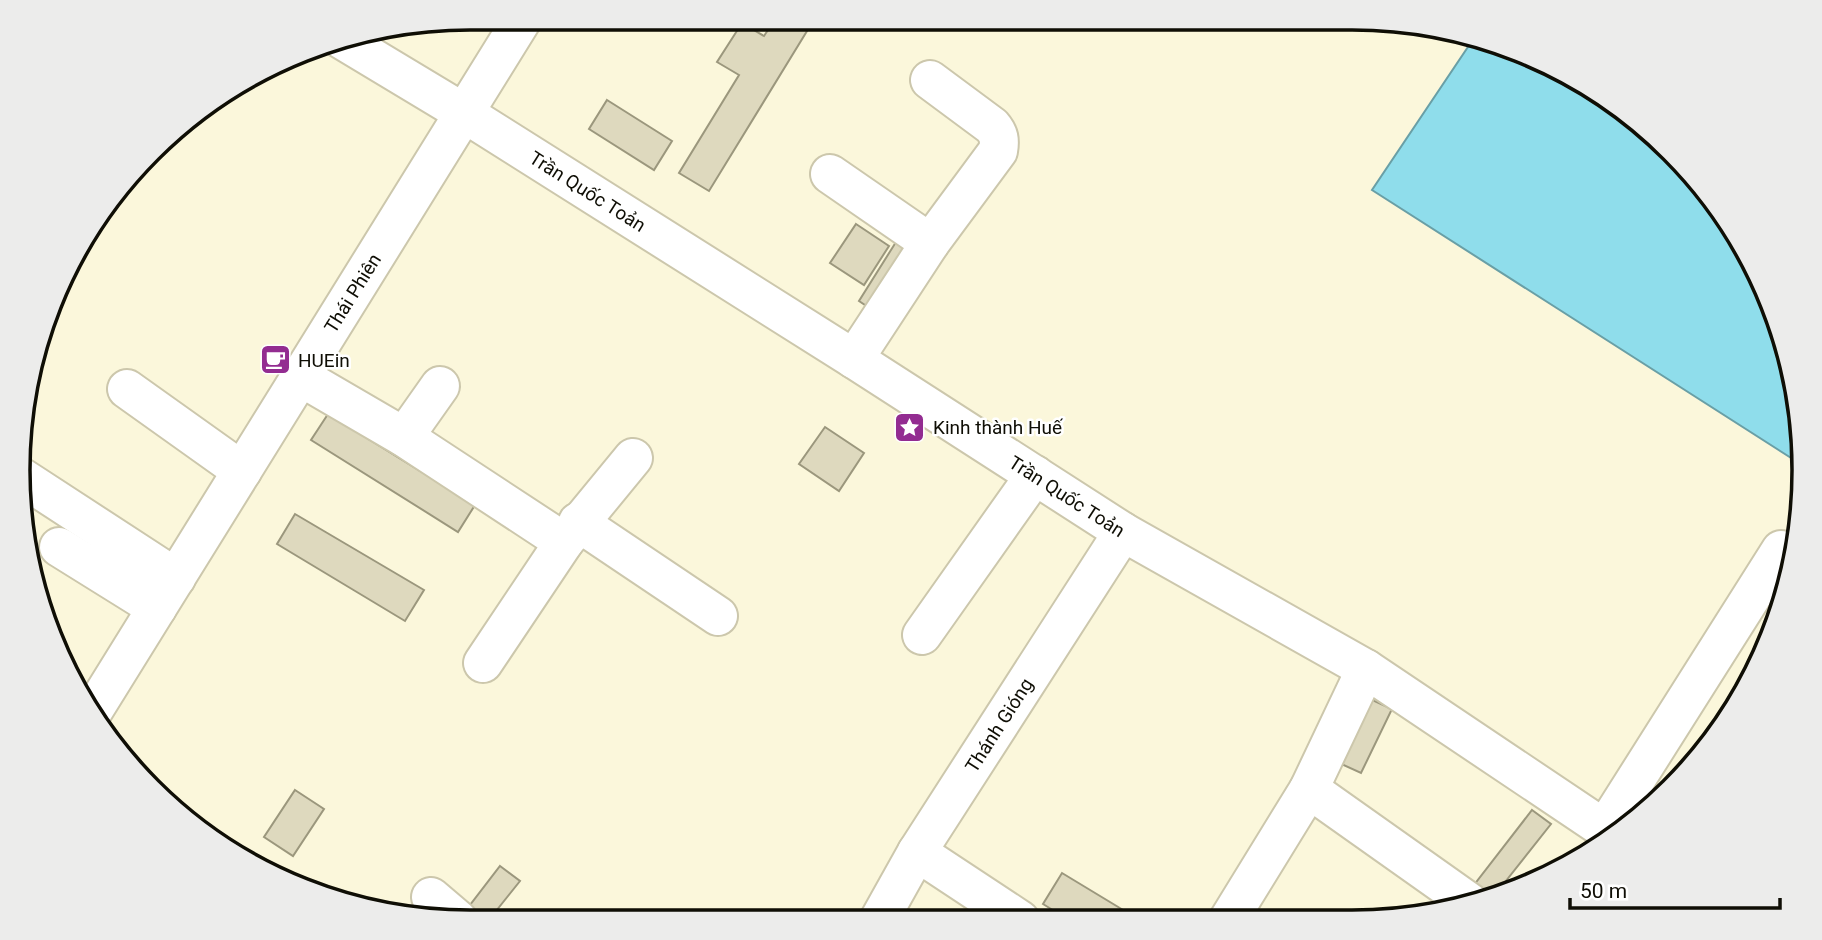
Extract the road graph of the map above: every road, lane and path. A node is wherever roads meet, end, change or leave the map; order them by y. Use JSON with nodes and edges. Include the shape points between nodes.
{"nodes":[{"id":1,"x":516,"y":30,"type":"edge"},
{"id":2,"x":353,"y":46,"type":"edge"},
{"id":3,"x":930,"y":80,"type":"dead end"},
{"id":4,"x":464,"y":113,"type":"junction"},
{"id":5,"x":830,"y":174,"type":"dead end"},
{"id":6,"x":930,"y":243,"type":"junction"},
{"id":7,"x":854,"y":359,"type":"junction"},
{"id":8,"x":301,"y":377,"type":"junction"},
{"id":9,"x":440,"y":386,"type":"dead end"},
{"id":10,"x":127,"y":389,"type":"dead end"},
{"id":11,"x":404,"y":437,"type":"junction"},
{"id":12,"x":633,"y":458,"type":"dead end"},
{"id":13,"x":242,"y":471,"type":"junction"},
{"id":14,"x":1035,"y":475,"type":"junction"},
{"id":15,"x":31,"y":485,"type":"edge"},
{"id":16,"x":571,"y":532,"type":"junction"},
{"id":17,"x":1124,"y":532,"type":"junction"},
{"id":18,"x":59,"y":547,"type":"dead end"},
{"id":19,"x":1781,"y":550,"type":"dead end"},
{"id":20,"x":167,"y":593,"type":"junction"},
{"id":21,"x":718,"y":616,"type":"dead end"},
{"id":22,"x":922,"y":635,"type":"dead end"},
{"id":23,"x":483,"y":663,"type":"dead end"},
{"id":24,"x":1366,"y":669,"type":"junction"},
{"id":25,"x":97,"y":704,"type":"edge"},
{"id":26,"x":1309,"y":789,"type":"junction"},
{"id":27,"x":1616,"y":822,"type":"edge"},
{"id":28,"x":1606,"y":829,"type":"edge"},
{"id":29,"x":917,"y":852,"type":"junction"},
{"id":30,"x":1460,"y":897,"type":"edge"},
{"id":31,"x":885,"y":910,"type":"edge"},
{"id":32,"x":1005,"y":910,"type":"edge"},
{"id":33,"x":1235,"y":910,"type":"edge"}],
"edges":[{"from":1,"to":4,"type":"street","name":"Thái Phiên"},
{"from":2,"to":4,"type":"street","name":"Trần Quốc Toản"},
{"from":3,"to":6,"type":"street","via":[[992,126],[999,142],[998,151]]},
{"from":4,"to":7,"type":"street","name":"Trần Quốc Toản"},
{"from":4,"to":8,"type":"street","name":"Thái Phiên"},
{"from":5,"to":6,"type":"street"},
{"from":6,"to":7,"type":"street"},
{"from":7,"to":14,"type":"street","name":"Trần Quốc Toản"},
{"from":8,"to":11,"type":"street"},
{"from":8,"to":13,"type":"street","name":"Thái Phiên"},
{"from":9,"to":11,"type":"street"},
{"from":10,"to":13,"type":"street"},
{"from":11,"to":16,"type":"street"},
{"from":12,"to":16,"type":"street"},
{"from":13,"to":20,"type":"street","name":"Thái Phiên"},
{"from":14,"to":17,"type":"street","name":"Trần Quốc Toản"},
{"from":14,"to":22,"type":"street"},
{"from":15,"to":20,"type":"street"},
{"from":16,"to":21,"type":"street"},
{"from":16,"to":23,"type":"street"},
{"from":17,"to":24,"type":"street","name":"Trần Quốc Toản"},
{"from":17,"to":29,"type":"street","name":"Thánh Gióng"},
{"from":18,"to":20,"type":"street"},
{"from":19,"to":27,"type":"street"},
{"from":20,"to":25,"type":"street","name":"Thái Phiên"},
{"from":24,"to":26,"type":"street"},
{"from":24,"to":28,"type":"street","name":"Trần Quốc Toản"},
{"from":26,"to":30,"type":"street"},
{"from":26,"to":33,"type":"street"},
{"from":29,"to":31,"type":"street","name":"Thánh Gióng"},
{"from":29,"to":32,"type":"street"}]}
